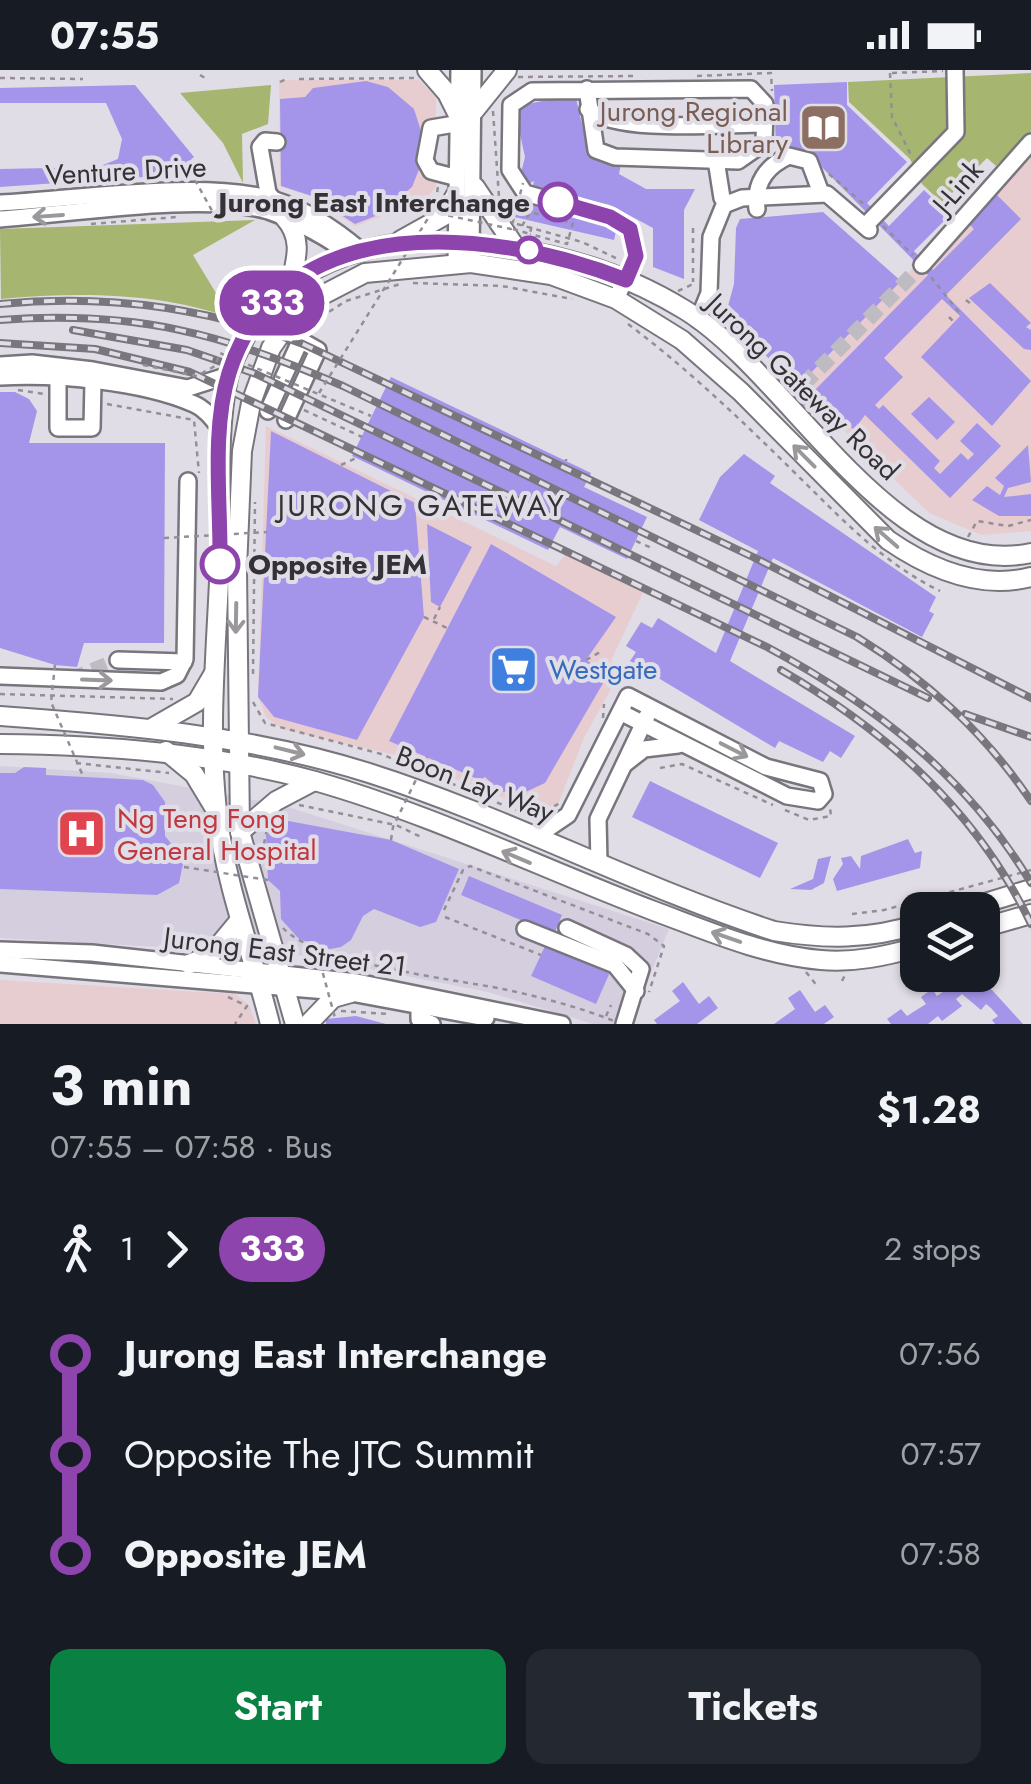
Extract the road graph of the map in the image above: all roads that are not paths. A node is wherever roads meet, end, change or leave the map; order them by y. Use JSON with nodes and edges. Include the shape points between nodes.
{"nodes":[{"id":1,"x":459,"y":70,"type":"edge"},
{"id":2,"x":473,"y":70,"type":"edge"},
{"id":3,"x":507,"y":70,"type":"edge"},
{"id":4,"x":955,"y":70,"type":"edge"},
{"id":5,"x":423,"y":74,"type":"edge"},
{"id":6,"x":588,"y":89,"type":"junction"},
{"id":7,"x":588,"y":109,"type":"junction"},
{"id":8,"x":462,"y":116,"type":"junction"},
{"id":9,"x":764,"y":124,"type":"junction"},
{"id":10,"x":278,"y":142,"type":"dead end"},
{"id":11,"x":1031,"y":142,"type":"edge"},
{"id":12,"x":716,"y":160,"type":"junction"},
{"id":13,"x":261,"y":161,"type":"junction"},
{"id":14,"x":455,"y":186,"type":"junction"},
{"id":15,"x":475,"y":187,"type":"junction"},
{"id":16,"x":240,"y":192,"type":"junction"},
{"id":17,"x":819,"y":193,"type":"junction"},
{"id":18,"x":273,"y":199,"type":"junction"},
{"id":19,"x":756,"y":199,"type":"junction"},
{"id":20,"x":725,"y":201,"type":"junction"},
{"id":21,"x":144,"y":202,"type":"junction"},
{"id":22,"x":0,"y":203,"type":"edge"},
{"id":23,"x":284,"y":217,"type":"junction"},
{"id":24,"x":0,"y":220,"type":"edge"},
{"id":25,"x":396,"y":242,"type":"junction"},
{"id":26,"x":464,"y":243,"type":"junction"},
{"id":27,"x":516,"y":248,"type":"junction"},
{"id":28,"x":355,"y":252,"type":"junction"},
{"id":29,"x":463,"y":264,"type":"junction"},
{"id":30,"x":922,"y":265,"type":"tunnel mouth"},
{"id":31,"x":316,"y":271,"type":"junction"},
{"id":32,"x":376,"y":271,"type":"junction"},
{"id":33,"x":626,"y":280,"type":"junction"},
{"id":34,"x":290,"y":286,"type":"junction"},
{"id":35,"x":327,"y":290,"type":"junction"},
{"id":36,"x":616,"y":299,"type":"junction"},
{"id":37,"x":691,"y":314,"type":"junction"},
{"id":38,"x":292,"y":335,"type":"junction"},
{"id":39,"x":0,"y":365,"type":"edge"},
{"id":40,"x":228,"y":375,"type":"junction"},
{"id":41,"x":0,"y":378,"type":"edge"},
{"id":42,"x":58,"y":378,"type":"junction"},
{"id":43,"x":93,"y":381,"type":"junction"},
{"id":44,"x":260,"y":407,"type":"junction"},
{"id":45,"x":222,"y":431,"type":"junction"},
{"id":46,"x":193,"y":477,"type":"road end"},
{"id":47,"x":221,"y":530,"type":"junction"},
{"id":48,"x":196,"y":536,"type":"junction"},
{"id":49,"x":1031,"y":553,"type":"edge"},
{"id":50,"x":996,"y":557,"type":"junction"},
{"id":51,"x":1031,"y":577,"type":"edge"},
{"id":52,"x":996,"y":581,"type":"junction"},
{"id":53,"x":118,"y":660,"type":"tunnel mouth"},
{"id":54,"x":184,"y":662,"type":"junction"},
{"id":55,"x":217,"y":668,"type":"junction"},
{"id":56,"x":0,"y":676,"type":"edge"},
{"id":57,"x":652,"y":708,"type":"junction"},
{"id":58,"x":620,"y":712,"type":"junction"},
{"id":59,"x":0,"y":716,"type":"edge"},
{"id":60,"x":643,"y":724,"type":"junction"},
{"id":61,"x":150,"y":729,"type":"junction"},
{"id":62,"x":214,"y":736,"type":"junction"},
{"id":63,"x":237,"y":740,"type":"junction"},
{"id":64,"x":0,"y":744,"type":"edge"},
{"id":65,"x":683,"y":745,"type":"junction"},
{"id":66,"x":166,"y":751,"type":"junction"},
{"id":67,"x":216,"y":759,"type":"junction"},
{"id":68,"x":238,"y":764,"type":"junction"},
{"id":69,"x":343,"y":765,"type":"junction"},
{"id":70,"x":620,"y":769,"type":"junction"},
{"id":71,"x":314,"y":781,"type":"junction"},
{"id":72,"x":338,"y":789,"type":"junction"},
{"id":73,"x":217,"y":814,"type":"junction"},
{"id":74,"x":240,"y":832,"type":"junction"},
{"id":75,"x":536,"y":836,"type":"junction"},
{"id":76,"x":599,"y":863,"type":"junction"},
{"id":77,"x":1031,"y":889,"type":"edge"},
{"id":78,"x":1000,"y":898,"type":"edge"},
{"id":79,"x":1031,"y":914,"type":"edge"},
{"id":80,"x":239,"y":920,"type":"junction"},
{"id":81,"x":1000,"y":923,"type":"edge"},
{"id":82,"x":567,"y":928,"type":"dead end"},
{"id":83,"x":900,"y":928,"type":"edge"},
{"id":84,"x":525,"y":929,"type":"dead end"},
{"id":85,"x":0,"y":950,"type":"edge"},
{"id":86,"x":900,"y":951,"type":"edge"},
{"id":87,"x":0,"y":964,"type":"edge"},
{"id":88,"x":189,"y":964,"type":"junction"},
{"id":89,"x":257,"y":980,"type":"junction"},
{"id":90,"x":280,"y":982,"type":"junction"},
{"id":91,"x":350,"y":993,"type":"junction"},
{"id":92,"x":641,"y":995,"type":"junction"},
{"id":93,"x":428,"y":1008,"type":"edge"},
{"id":94,"x":316,"y":1021,"type":"edge"},
{"id":95,"x":270,"y":1024,"type":"edge"},
{"id":96,"x":296,"y":1024,"type":"edge"},
{"id":97,"x":514,"y":1024,"type":"edge"},
{"id":98,"x":562,"y":1024,"type":"edge"},
{"id":99,"x":623,"y":1024,"type":"edge"}],
"edges":[{"from":1,"to":8,"type":"street"},
{"from":2,"to":8,"type":"street"},
{"from":3,"to":8,"type":"main road"},
{"from":4,"to":17,"type":"street","via":[[956,132],[871,226]]},
{"from":5,"to":8,"type":"main road"},
{"from":6,"to":7,"type":"street"},
{"from":6,"to":9,"type":"street","via":[[751,89],[764,104]]},
{"from":6,"to":33,"type":"street","via":[[532,91],[511,105],[510,170],[525,193],[630,229],[636,256]]},
{"from":7,"to":9,"type":"street","via":[[599,118],[628,122]]},
{"from":7,"to":12,"type":"street","via":[[591,138],[606,154]]},
{"from":8,"to":14,"type":"street"},
{"from":8,"to":14,"type":"street","via":[[430,128],[425,160],[430,171]]},
{"from":8,"to":15,"type":"street"},
{"from":9,"to":12,"type":"street","via":[[764,143],[752,155]]},
{"from":10,"to":13,"type":"street","via":[[261,143]]},
{"from":11,"to":30,"type":"street","name":"J-Link"},
{"from":12,"to":20,"type":"street"},
{"from":13,"to":16,"type":"street"},
{"from":13,"to":18,"type":"street"},
{"from":14,"to":25,"type":"main road","via":[[444,216]]},
{"from":14,"to":26,"type":"street"},
{"from":15,"to":26,"type":"street"},
{"from":15,"to":27,"type":"main road"},
{"from":16,"to":18,"type":"street","name":"Venture Drive"},
{"from":16,"to":21,"type":"street","name":"Venture Drive"},
{"from":17,"to":19,"type":"street"},
{"from":17,"to":19,"type":"street","via":[[809,162],[788,156],[771,166]]},
{"from":18,"to":28,"type":"street","name":"Venture Drive","via":[[311,214]]},
{"from":19,"to":20,"type":"street"},
{"from":20,"to":37,"type":"street","via":[[708,243],[702,296]]},
{"from":21,"to":22,"type":"street","name":"Venture Drive"},
{"from":21,"to":23,"type":"street","name":"Venture Drive","via":[[226,204]]},
{"from":21,"to":24,"type":"street","name":"Venture Drive","one_way":true},
{"from":23,"to":28,"type":"street","name":"Venture Drive"},
{"from":23,"to":34,"type":"main road","via":[[299,250]]},
{"from":25,"to":26,"type":"main road","name":"Jurong Gateway Road"},
{"from":25,"to":28,"type":"main road","name":"Jurong Gateway Road"},
{"from":26,"to":27,"type":"main road","name":"Jurong Gateway Road"},
{"from":26,"to":29,"type":"street"},
{"from":27,"to":33,"type":"main road","name":"Jurong Gateway Road"},
{"from":28,"to":31,"type":"main road","name":"Jurong Gateway Road"},
{"from":28,"to":32,"type":"main road","via":[[366,270]]},
{"from":29,"to":32,"type":"main road","name":"Jurong Gateway Road"},
{"from":29,"to":36,"type":"main road","name":"Jurong Gateway Road","via":[[551,275]]},
{"from":31,"to":34,"type":"main road","name":"Jurong Gateway Road"},
{"from":31,"to":35,"type":"main road","via":[[328,280]]},
{"from":32,"to":35,"type":"main road","name":"Jurong Gateway Road"},
{"from":33,"to":36,"type":"street"},
{"from":33,"to":37,"type":"main road","name":"Jurong Gateway Road"},
{"from":34,"to":40,"type":"main road","name":"Jurong Gateway Road","via":[[256,319]]},
{"from":35,"to":38,"type":"main road","name":"Jurong Gateway Road","via":[[294,315]]},
{"from":52,"to":36,"type":"main road","name":"Jurong Gateway Road","one_way":true,"via":[[940,570],[888,540],[741,392],[682,340]]},
{"from":37,"to":50,"type":"main road","name":"Jurong Gateway Road","via":[[914,530],[961,552]]},
{"from":38,"to":44,"type":"main road","name":"Jurong Gateway Road"},
{"from":38,"to":44,"type":"street","via":[[318,350],[290,416]]},
{"from":39,"to":40,"type":"street","via":[[93,370],[188,388]]},
{"from":40,"to":45,"type":"main road","name":"Jurong Gateway Road"},
{"from":41,"to":42,"type":"street"},
{"from":42,"to":43,"type":"street"},
{"from":42,"to":43,"type":"street","via":[[58,428],[92,428]]},
{"from":43,"to":45,"type":"street","via":[[197,405]]},
{"from":44,"to":63,"type":"main road","name":"Jurong Gateway Road","one_way":true,"via":[[242,452]]},
{"from":45,"to":47,"type":"main road","name":"Jurong Gateway Road"},
{"from":46,"to":48,"type":"street"},
{"from":47,"to":48,"type":"street"},
{"from":47,"to":55,"type":"main road","name":"Jurong Gateway Road"},
{"from":48,"to":54,"type":"street"},
{"from":49,"to":50,"type":"main road","name":"Jurong Gateway Road"},
{"from":50,"to":52,"type":"street"},
{"from":51,"to":52,"type":"main road","name":"Jurong Gateway Road"},
{"from":53,"to":54,"type":"street"},
{"from":56,"to":54,"type":"street","one_way":true,"via":[[161,682],[177,676]]},
{"from":55,"to":61,"type":"main road","via":[[197,702]]},
{"from":55,"to":62,"type":"main road","name":"Jurong Gateway Road"},
{"from":57,"to":58,"type":"street","via":[[628,696]]},
{"from":57,"to":60,"type":"street"},
{"from":57,"to":65,"type":"street","one_way":true,"via":[[766,767],[820,781],[824,794],[818,801],[787,796]]},
{"from":58,"to":60,"type":"street"},
{"from":58,"to":75,"type":"street","via":[[568,815]]},
{"from":59,"to":61,"type":"main road","name":"Boon Lay Way"},
{"from":60,"to":65,"type":"street"},
{"from":60,"to":70,"type":"street"},
{"from":61,"to":62,"type":"main road","name":"Boon Lay Way"},
{"from":62,"to":63,"type":"main road","name":"Boon Lay Way"},
{"from":62,"to":67,"type":"main road","name":"Jurong Gateway Road"},
{"from":63,"to":68,"type":"main road","name":"Jurong Gateway Road"},
{"from":63,"to":69,"type":"main road","name":"Boon Lay Way","one_way":true},
{"from":64,"to":66,"type":"main road","name":"Boon Lay Way"},
{"from":65,"to":70,"type":"street","via":[[644,749]]},
{"from":66,"to":67,"type":"main road","name":"Boon Lay Way"},
{"from":66,"to":73,"type":"main road","via":[[204,786]]},
{"from":67,"to":68,"type":"main road","name":"Boon Lay Way"},
{"from":67,"to":73,"type":"main road","name":"Jurong Gateway Road"},
{"from":68,"to":71,"type":"main road","name":"Boon Lay Way"},
{"from":68,"to":74,"type":"main road","name":"Jurong Gateway Road"},
{"from":69,"to":72,"type":"main road"},
{"from":69,"to":75,"type":"main road","name":"Boon Lay Way"},
{"from":70,"to":76,"type":"street","via":[[598,819]]},
{"from":71,"to":72,"type":"main road","name":"Boon Lay Way"},
{"from":71,"to":74,"type":"main road","via":[[276,801]]},
{"from":86,"to":72,"type":"main road","name":"Boon Lay Way","one_way":true,"via":[[853,960],[770,951]]},
{"from":73,"to":80,"type":"main road","name":"Jurong Gateway Road"},
{"from":74,"to":90,"type":"main road","name":"Jurong Gateway Road"},
{"from":75,"to":76,"type":"main road","name":"Boon Lay Way"},
{"from":76,"to":83,"type":"main road","name":"Boon Lay Way","via":[[774,931],[858,938]]},
{"from":77,"to":78,"type":"main road"},
{"from":79,"to":81,"type":"main road"},
{"from":80,"to":88,"type":"main road","via":[[210,956]]},
{"from":80,"to":89,"type":"main road","name":"Jurong Gateway Road"},
{"from":82,"to":92,"type":"street","via":[[637,963]]},
{"from":84,"to":92,"type":"street","via":[[616,965]]},
{"from":85,"to":88,"type":"street","name":"Jurong East Street 21"},
{"from":87,"to":89,"type":"street","name":"Jurong East Street 21"},
{"from":88,"to":89,"type":"street","name":"Jurong East Street 21"},
{"from":89,"to":90,"type":"street","name":"Jurong East Street 21"},
{"from":89,"to":95,"type":"main road","name":"Jurong Gateway Road"},
{"from":90,"to":91,"type":"street","name":"Jurong East Street 21"},
{"from":90,"to":93,"type":"street","name":"Jurong East Street 21"},
{"from":90,"to":96,"type":"main road","name":"Jurong Gateway Road"},
{"from":91,"to":93,"type":"street","name":"Jurong East Street 21"},
{"from":91,"to":94,"type":"main road","via":[[333,998]]},
{"from":92,"to":99,"type":"street"},
{"from":93,"to":97,"type":"street","name":"Jurong East Street 21"},
{"from":93,"to":98,"type":"street","name":"Jurong East Street 21"}]}
